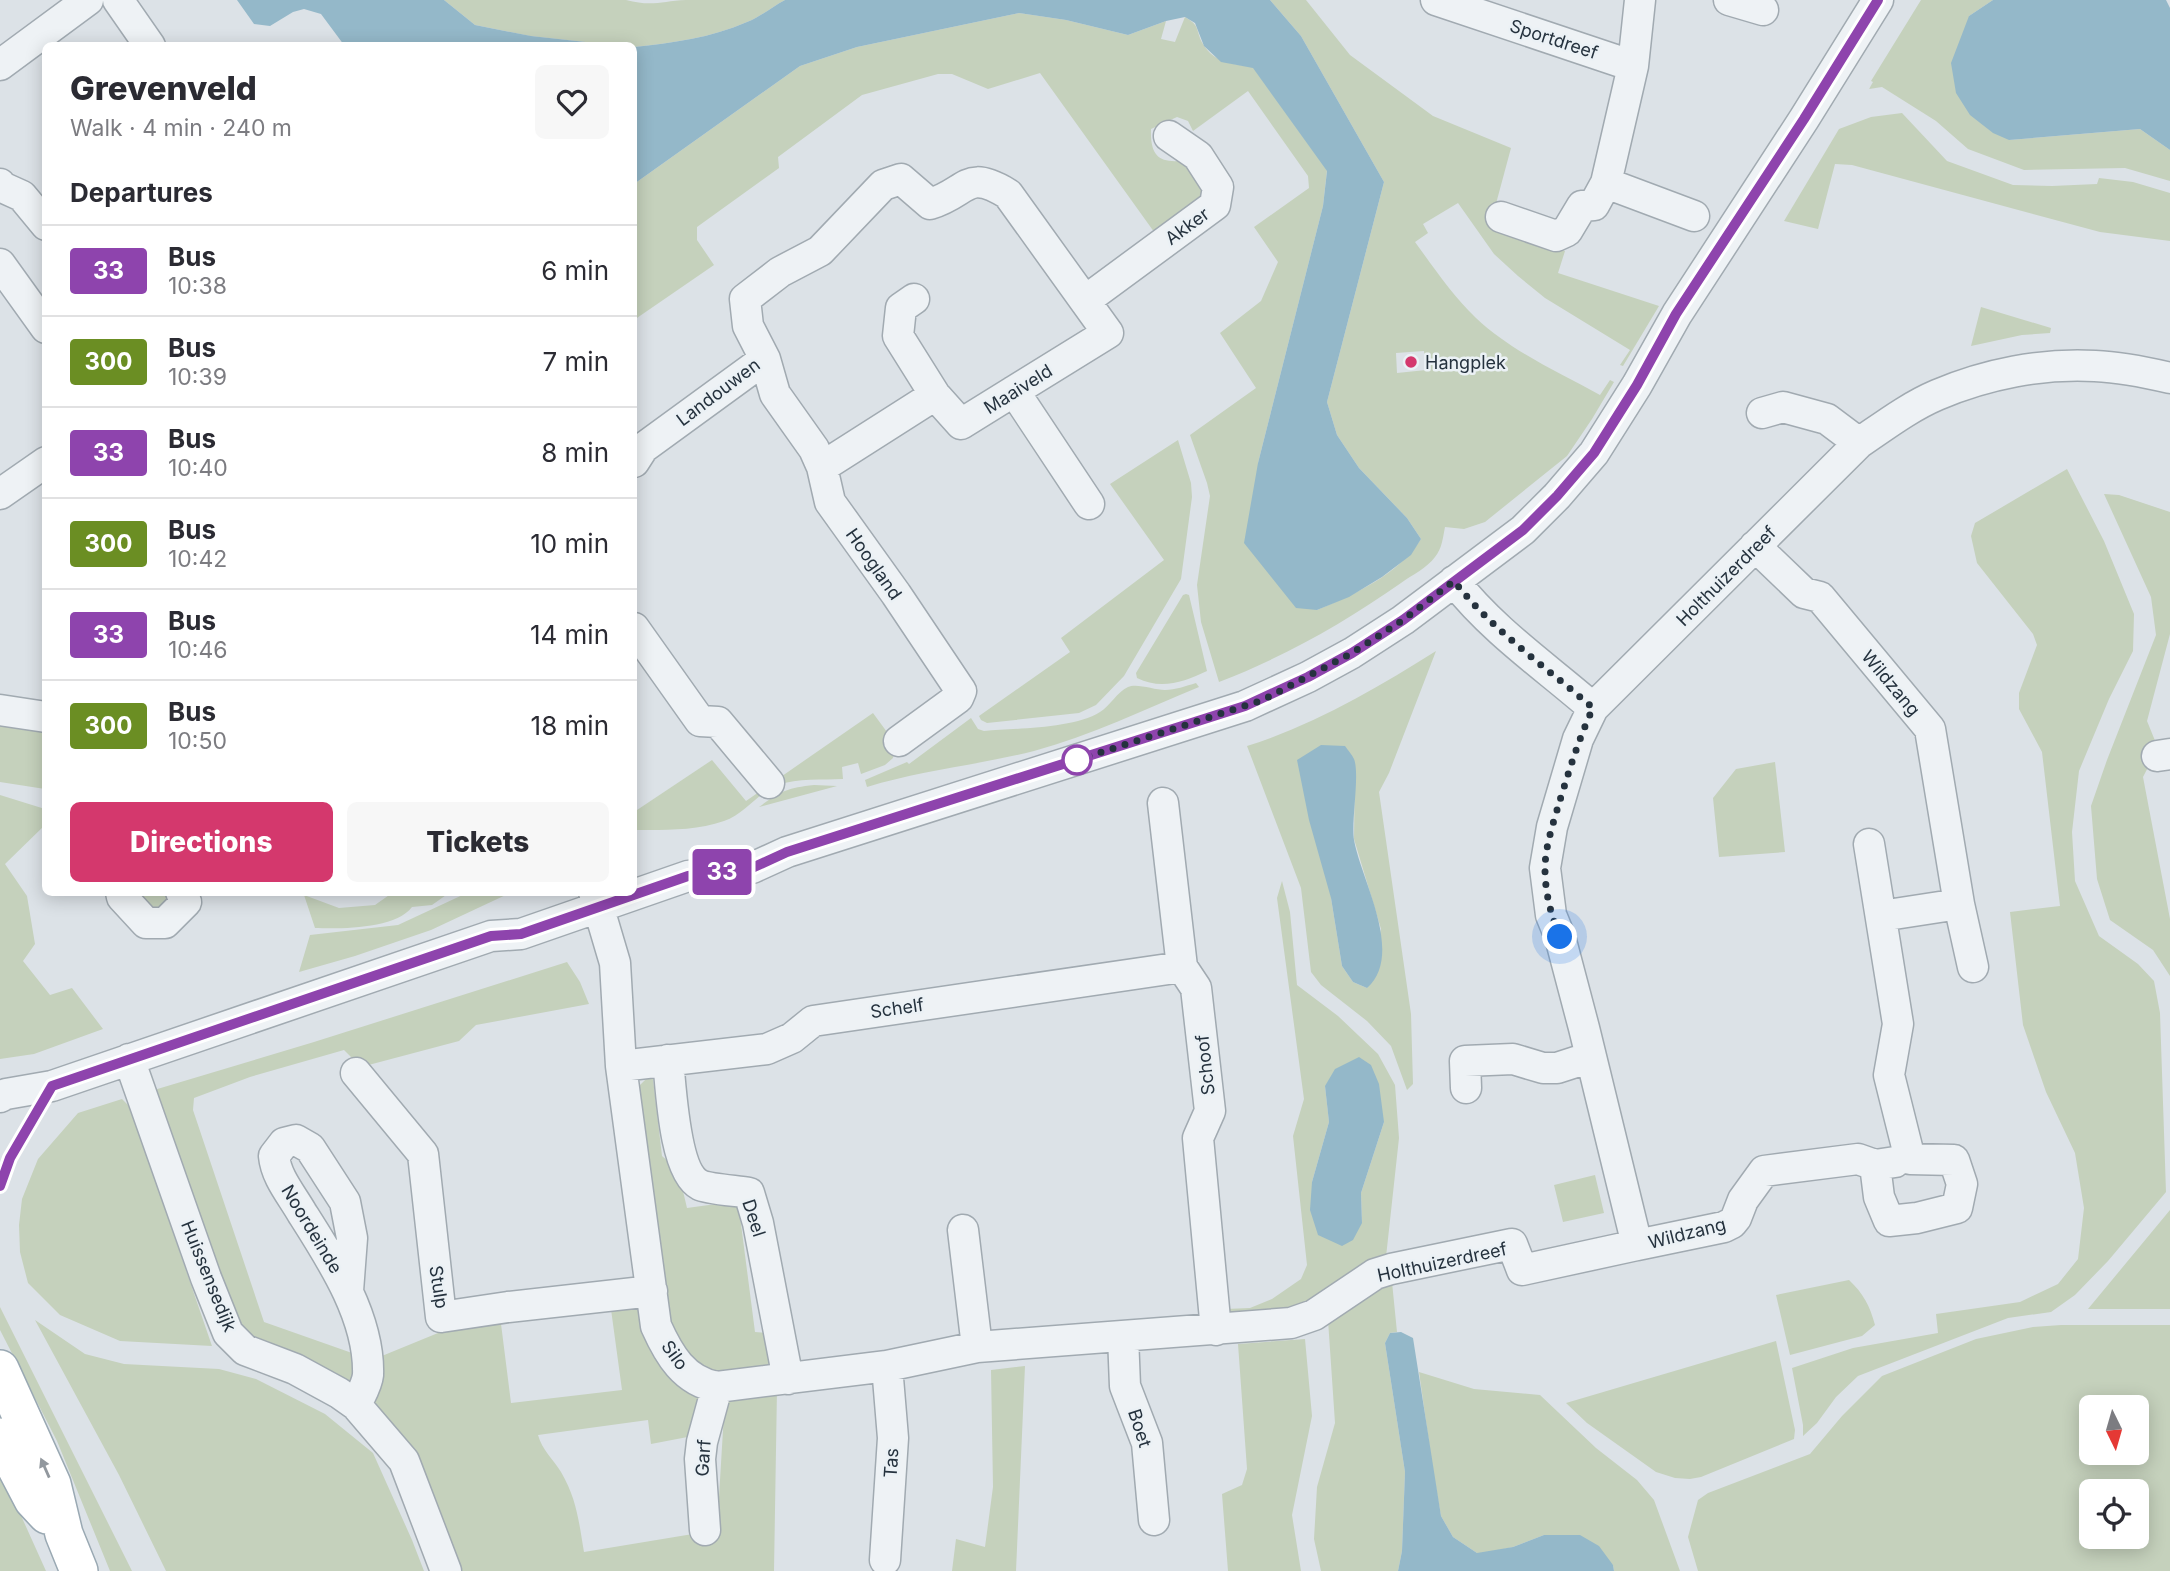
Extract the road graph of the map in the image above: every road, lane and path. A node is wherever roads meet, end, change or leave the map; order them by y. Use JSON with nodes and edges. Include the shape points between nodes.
{"nodes":[{"id":1,"x":88,"y":0,"type":"edge"},
{"id":2,"x":118,"y":0,"type":"edge"},
{"id":3,"x":1436,"y":0,"type":"edge"},
{"id":4,"x":1498,"y":0,"type":"edge"},
{"id":5,"x":1514,"y":0,"type":"edge"},
{"id":6,"x":1640,"y":0,"type":"edge"},
{"id":7,"x":1729,"y":0,"type":"edge"},
{"id":8,"x":1878,"y":0,"type":"edge"},
{"id":9,"x":1763,"y":10,"type":"dead end"},
{"id":10,"x":146,"y":42,"type":"edge"},
{"id":11,"x":0,"y":65,"type":"edge"},
{"id":12,"x":1633,"y":65,"type":"junction"},
{"id":13,"x":1169,"y":136,"type":"dead end"},
{"id":14,"x":1606,"y":183,"type":"junction"},
{"id":15,"x":0,"y":184,"type":"edge"},
{"id":16,"x":1694,"y":216,"type":"dead end"},
{"id":17,"x":1501,"y":217,"type":"dead end"},
{"id":18,"x":42,"y":220,"type":"edge"},
{"id":19,"x":2,"y":272,"type":"edge"},
{"id":20,"x":914,"y":299,"type":"dead end"},
{"id":21,"x":1086,"y":300,"type":"junction"},
{"id":22,"x":42,"y":323,"type":"edge"},
{"id":23,"x":1108,"y":333,"type":"joint"},
{"id":24,"x":765,"y":359,"type":"junction"},
{"id":25,"x":2170,"y":378,"type":"edge"},
{"id":26,"x":1014,"y":391,"type":"junction"},
{"id":27,"x":935,"y":395,"type":"junction"},
{"id":28,"x":1762,"y":413,"type":"dead end"},
{"id":29,"x":1859,"y":443,"type":"junction"},
{"id":30,"x":637,"y":457,"type":"edge"},
{"id":31,"x":42,"y":465,"type":"edge"},
{"id":32,"x":822,"y":467,"type":"junction"},
{"id":33,"x":0,"y":494,"type":"edge"},
{"id":34,"x":1089,"y":504,"type":"dead end"},
{"id":35,"x":1755,"y":546,"type":"junction"},
{"id":36,"x":1454,"y":581,"type":"junction"},
{"id":37,"x":637,"y":632,"type":"edge"},
{"id":38,"x":1593,"y":708,"type":"junction"},
{"id":39,"x":0,"y":710,"type":"edge"},
{"id":40,"x":42,"y":716,"type":"edge"},
{"id":41,"x":899,"y":740,"type":"dead end"},
{"id":42,"x":769,"y":783,"type":"dead end"},
{"id":43,"x":1163,"y":803,"type":"dead end"},
{"id":44,"x":1869,"y":844,"type":"dead end"},
{"id":45,"x":787,"y":852,"type":"junction"},
{"id":46,"x":637,"y":873,"type":"edge"},
{"id":47,"x":637,"y":887,"type":"edge"},
{"id":48,"x":122,"y":896,"type":"edge"},
{"id":49,"x":183,"y":896,"type":"edge"},
{"id":50,"x":591,"y":897,"type":"edge"},
{"id":51,"x":1959,"y":904,"type":"junction"},
{"id":52,"x":1881,"y":916,"type":"junction"},
{"id":53,"x":1182,"y":967,"type":"junction"},
{"id":54,"x":1973,"y":967,"type":"dead end"},
{"id":55,"x":1591,"y":1057,"type":"junction"},
{"id":56,"x":129,"y":1059,"type":"junction"},
{"id":57,"x":668,"y":1060,"type":"junction"},
{"id":58,"x":621,"y":1066,"type":"junction"},
{"id":59,"x":356,"y":1073,"type":"dead end"},
{"id":60,"x":52,"y":1086,"type":"junction"},
{"id":61,"x":1466,"y":1088,"type":"dead end"},
{"id":62,"x":0,"y":1097,"type":"edge"},
{"id":63,"x":0,"y":1118,"type":"edge"},
{"id":64,"x":1910,"y":1159,"type":"junction"},
{"id":65,"x":1875,"y":1165,"type":"junction"},
{"id":66,"x":963,"y":1230,"type":"dead end"},
{"id":67,"x":1637,"y":1245,"type":"junction"},
{"id":68,"x":348,"y":1291,"type":"dead end"},
{"id":69,"x":652,"y":1291,"type":"junction"},
{"id":70,"x":1216,"y":1330,"type":"junction"},
{"id":71,"x":1123,"y":1336,"type":"junction"},
{"id":72,"x":977,"y":1347,"type":"junction"},
{"id":73,"x":887,"y":1366,"type":"junction"},
{"id":74,"x":0,"y":1369,"type":"edge"},
{"id":75,"x":788,"y":1379,"type":"junction"},
{"id":76,"x":718,"y":1387,"type":"junction"},
{"id":77,"x":356,"y":1405,"type":"junction"},
{"id":78,"x":0,"y":1437,"type":"edge"},
{"id":79,"x":1154,"y":1520,"type":"dead end"},
{"id":80,"x":705,"y":1530,"type":"dead end"},
{"id":81,"x":64,"y":1534,"type":"junction"},
{"id":82,"x":885,"y":1560,"type":"dead end"},
{"id":83,"x":79,"y":1571,"type":"edge"},
{"id":84,"x":446,"y":1571,"type":"edge"}],
"edges":[{"from":1,"to":11,"type":"street"},
{"from":2,"to":10,"type":"street"},
{"from":3,"to":12,"type":"street","name":"Sportdreef"},
{"from":4,"to":5,"type":"street","via":[[1511,4]]},
{"from":6,"to":12,"type":"street"},
{"from":7,"to":9,"type":"street"},
{"from":8,"to":36,"type":"street","via":[[1676,314],[1594,453],[1523,530]]},
{"from":12,"to":14,"type":"street"},
{"from":13,"to":21,"type":"street","name":"Akker","via":[[1198,156],[1217,187],[1216,205]]},
{"from":14,"to":16,"type":"street"},
{"from":14,"to":17,"type":"street","via":[[1594,205],[1582,206],[1567,231],[1556,236]]},
{"from":15,"to":18,"type":"street","via":[[22,196]]},
{"from":19,"to":22,"type":"street"},
{"from":20,"to":27,"type":"street","name":"Maaiveld","via":[[901,309],[898,336]]},
{"from":21,"to":23,"type":"street","name":"Landouwen"},
{"from":21,"to":24,"type":"street","name":"Landouwen","via":[[1008,194],[990,183],[974,181],[930,204],[901,180],[883,185],[820,251],[780,272],[745,299],[748,326]]},
{"from":23,"to":26,"type":"street","name":"Maaiveld"},
{"from":24,"to":30,"type":"street","name":"Landouwen","via":[[643,448]]},
{"from":24,"to":32,"type":"street","name":"Hoogland","via":[[775,394]]},
{"from":25,"to":29,"type":"street","name":"Holthuizerdreef","via":[[2132,369],[2066,366],[1974,380],[1935,396]]},
{"from":26,"to":27,"type":"street","name":"Maaiveld","via":[[961,424]]},
{"from":26,"to":34,"type":"street"},
{"from":27,"to":32,"type":"street"},
{"from":28,"to":29,"type":"street","via":[[1783,407],[1827,419]]},
{"from":29,"to":35,"type":"street","name":"Holthuizerdreef"},
{"from":31,"to":33,"type":"street"},
{"from":32,"to":41,"type":"street","name":"Hoogland","via":[[830,502],[961,691],[958,698]]},
{"from":35,"to":38,"type":"street","name":"Holthuizerdreef"},
{"from":35,"to":51,"type":"street","name":"Wildzang","via":[[1804,593],[1820,597],[1930,729]]},
{"from":36,"to":38,"type":"street","via":[[1472,605]]},
{"from":36,"to":45,"type":"street","via":[[1352,653],[1263,700]]},
{"from":37,"to":42,"type":"street","via":[[700,721],[718,722]]},
{"from":38,"to":55,"type":"street","name":"Holthuizerdreef","via":[[1578,739],[1545,868],[1551,915]]},
{"from":39,"to":40,"type":"street"},
{"from":43,"to":53,"type":"street","name":"Schoof"},
{"from":44,"to":52,"type":"street"},
{"from":45,"to":46,"type":"street","via":[[684,857]]},
{"from":45,"to":47,"type":"street","via":[[752,868]]},
{"from":48,"to":49,"type":"street","via":[[146,923],[165,923],[186,902]]},
{"from":50,"to":56,"type":"street","via":[[521,934],[491,936]]},
{"from":50,"to":58,"type":"street","name":"Silo","via":[[615,963]]},
{"from":51,"to":52,"type":"street"},
{"from":51,"to":54,"type":"street","name":"Wildzang"},
{"from":52,"to":64,"type":"street","via":[[1898,1024],[1889,1075]]},
{"from":53,"to":57,"type":"street","name":"Schelf","via":[[813,1021],[792,1038],[767,1049]]},
{"from":53,"to":70,"type":"street","name":"Schoof","via":[[1196,988],[1206,1062],[1210,1111],[1198,1138]]},
{"from":55,"to":61,"type":"street","via":[[1557,1068],[1513,1059],[1465,1061]]},
{"from":55,"to":67,"type":"street","name":"Holthuizerdreef"},
{"from":56,"to":60,"type":"street"},
{"from":56,"to":77,"type":"street","name":"Huissensedijk","via":[[228,1333],[245,1350],[295,1369]]},
{"from":57,"to":58,"type":"street","name":"Schelf"},
{"from":57,"to":75,"type":"street","name":"Deel","via":[[677,1140],[689,1174],[700,1185],[749,1193]]},
{"from":58,"to":69,"type":"street","name":"Silo"},
{"from":59,"to":69,"type":"street","name":"Stulp","via":[[423,1154],[441,1317]]},
{"from":60,"to":62,"type":"street"},
{"from":60,"to":63,"type":"street"},
{"from":64,"to":65,"type":"street","name":"Wildzang"},
{"from":64,"to":65,"type":"street","name":"Wildzang","via":[[1954,1160],[1962,1184],[1957,1208],[1889,1222],[1879,1197]]},
{"from":65,"to":67,"type":"street","name":"Wildzang","via":[[1858,1159],[1764,1171],[1732,1223]]},
{"from":66,"to":72,"type":"street"},
{"from":67,"to":70,"type":"street","name":"Holthuizerdreef","via":[[1522,1270],[1512,1244],[1375,1274],[1314,1315],[1291,1323]]},
{"from":68,"to":77,"type":"street","name":"Noordeinde","via":[[366,1346],[368,1378]]},
{"from":69,"to":76,"type":"street","name":"Silo","via":[[656,1326],[666,1348],[682,1371]]},
{"from":70,"to":71,"type":"street","name":"Silo"},
{"from":71,"to":72,"type":"street","name":"Silo"},
{"from":71,"to":79,"type":"street","name":"Boet","via":[[1125,1386],[1147,1443]]},
{"from":72,"to":73,"type":"street","name":"Silo"},
{"from":73,"to":75,"type":"street","name":"Silo"},
{"from":73,"to":82,"type":"street","name":"Tas","via":[[893,1438]]},
{"from":81,"to":74,"type":"main road","one_way":true,"via":[[52,1485]]},
{"from":75,"to":76,"type":"street","name":"Silo"},
{"from":76,"to":80,"type":"street","name":"Garf","via":[[700,1459]]},
{"from":77,"to":84,"type":"street","name":"Huissensedijk","via":[[404,1461]]},
{"from":78,"to":81,"type":"main road","via":[[33,1500]]},
{"from":81,"to":83,"type":"main road"}]}
